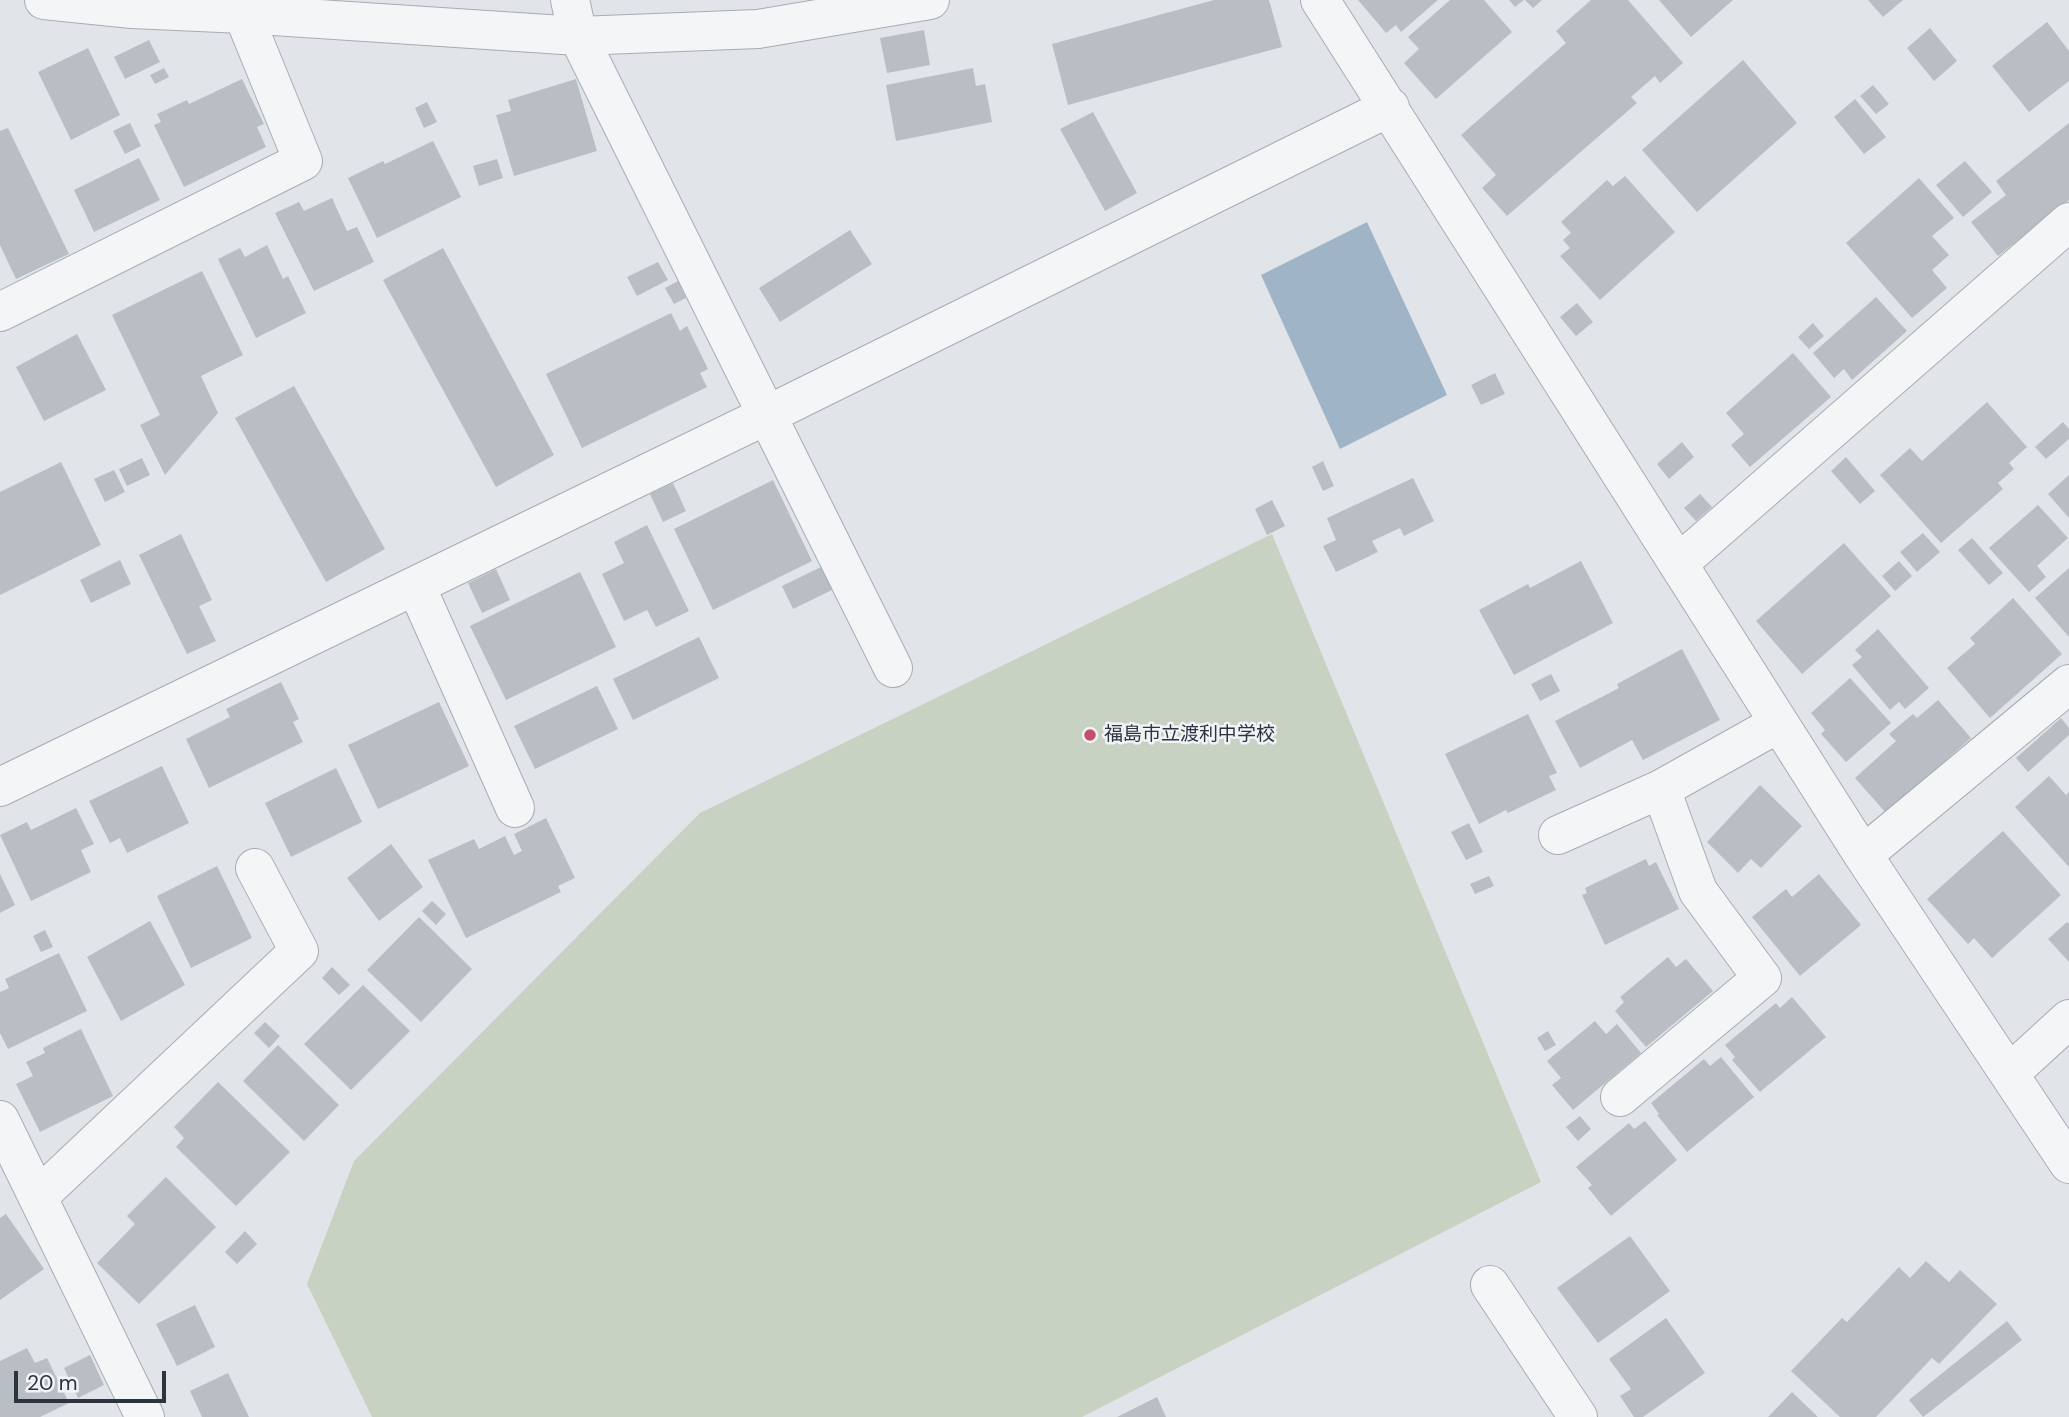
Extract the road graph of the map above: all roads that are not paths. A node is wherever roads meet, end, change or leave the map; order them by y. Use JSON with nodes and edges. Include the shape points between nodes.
{"nodes":[{"id":1,"x":44,"y":0,"type":"edge"},
{"id":2,"x":927,"y":0,"type":"edge"},
{"id":3,"x":1320,"y":0,"type":"edge"},
{"id":4,"x":131,"y":4,"type":"edge"},
{"id":5,"x":243,"y":14,"type":"junction"},
{"id":6,"x":574,"y":18,"type":"edge"},
{"id":7,"x":1390,"y":107,"type":"junction"},
{"id":8,"x":2069,"y":222,"type":"edge"},
{"id":9,"x":0,"y":312,"type":"edge"},
{"id":10,"x":767,"y":415,"type":"junction"},
{"id":11,"x":1678,"y":564,"type":"junction"},
{"id":12,"x":416,"y":586,"type":"junction"},
{"id":13,"x":893,"y":668,"type":"dead end"},
{"id":14,"x":2069,"y":684,"type":"edge"},
{"id":15,"x":1779,"y":723,"type":"junction"},
{"id":16,"x":0,"y":787,"type":"edge"},
{"id":17,"x":1661,"y":789,"type":"junction"},
{"id":18,"x":515,"y":808,"type":"dead end"},
{"id":19,"x":1558,"y":835,"type":"dead end"},
{"id":20,"x":1863,"y":855,"type":"junction"},
{"id":21,"x":255,"y":867,"type":"dead end"},
{"id":22,"x":2069,"y":1019,"type":"edge"},
{"id":23,"x":2009,"y":1074,"type":"junction"},
{"id":24,"x":1620,"y":1097,"type":"dead end"},
{"id":25,"x":0,"y":1120,"type":"edge"},
{"id":26,"x":2069,"y":1164,"type":"edge"},
{"id":27,"x":38,"y":1197,"type":"junction"},
{"id":28,"x":1489,"y":1285,"type":"dead end"},
{"id":29,"x":145,"y":1417,"type":"edge"},
{"id":30,"x":1578,"y":1417,"type":"edge"}],
"edges":[{"from":1,"to":4,"type":"street"},
{"from":2,"to":6,"type":"street","via":[[758,29]]},
{"from":3,"to":7,"type":"street"},
{"from":4,"to":5,"type":"street"},
{"from":5,"to":6,"type":"street"},
{"from":5,"to":9,"type":"street","via":[[303,162]]},
{"from":6,"to":10,"type":"street"},
{"from":7,"to":10,"type":"street"},
{"from":7,"to":11,"type":"street"},
{"from":8,"to":11,"type":"street"},
{"from":10,"to":12,"type":"street"},
{"from":10,"to":13,"type":"street"},
{"from":11,"to":15,"type":"street"},
{"from":12,"to":16,"type":"street"},
{"from":12,"to":18,"type":"street"},
{"from":14,"to":20,"type":"street"},
{"from":15,"to":17,"type":"street"},
{"from":15,"to":20,"type":"street"},
{"from":17,"to":19,"type":"street"},
{"from":17,"to":24,"type":"street","via":[[1698,891],[1762,978]]},
{"from":20,"to":23,"type":"street"},
{"from":21,"to":27,"type":"street","via":[[299,951]]},
{"from":22,"to":23,"type":"street"},
{"from":23,"to":26,"type":"street"},
{"from":25,"to":27,"type":"street"},
{"from":27,"to":29,"type":"street"},
{"from":28,"to":30,"type":"street"}]}
